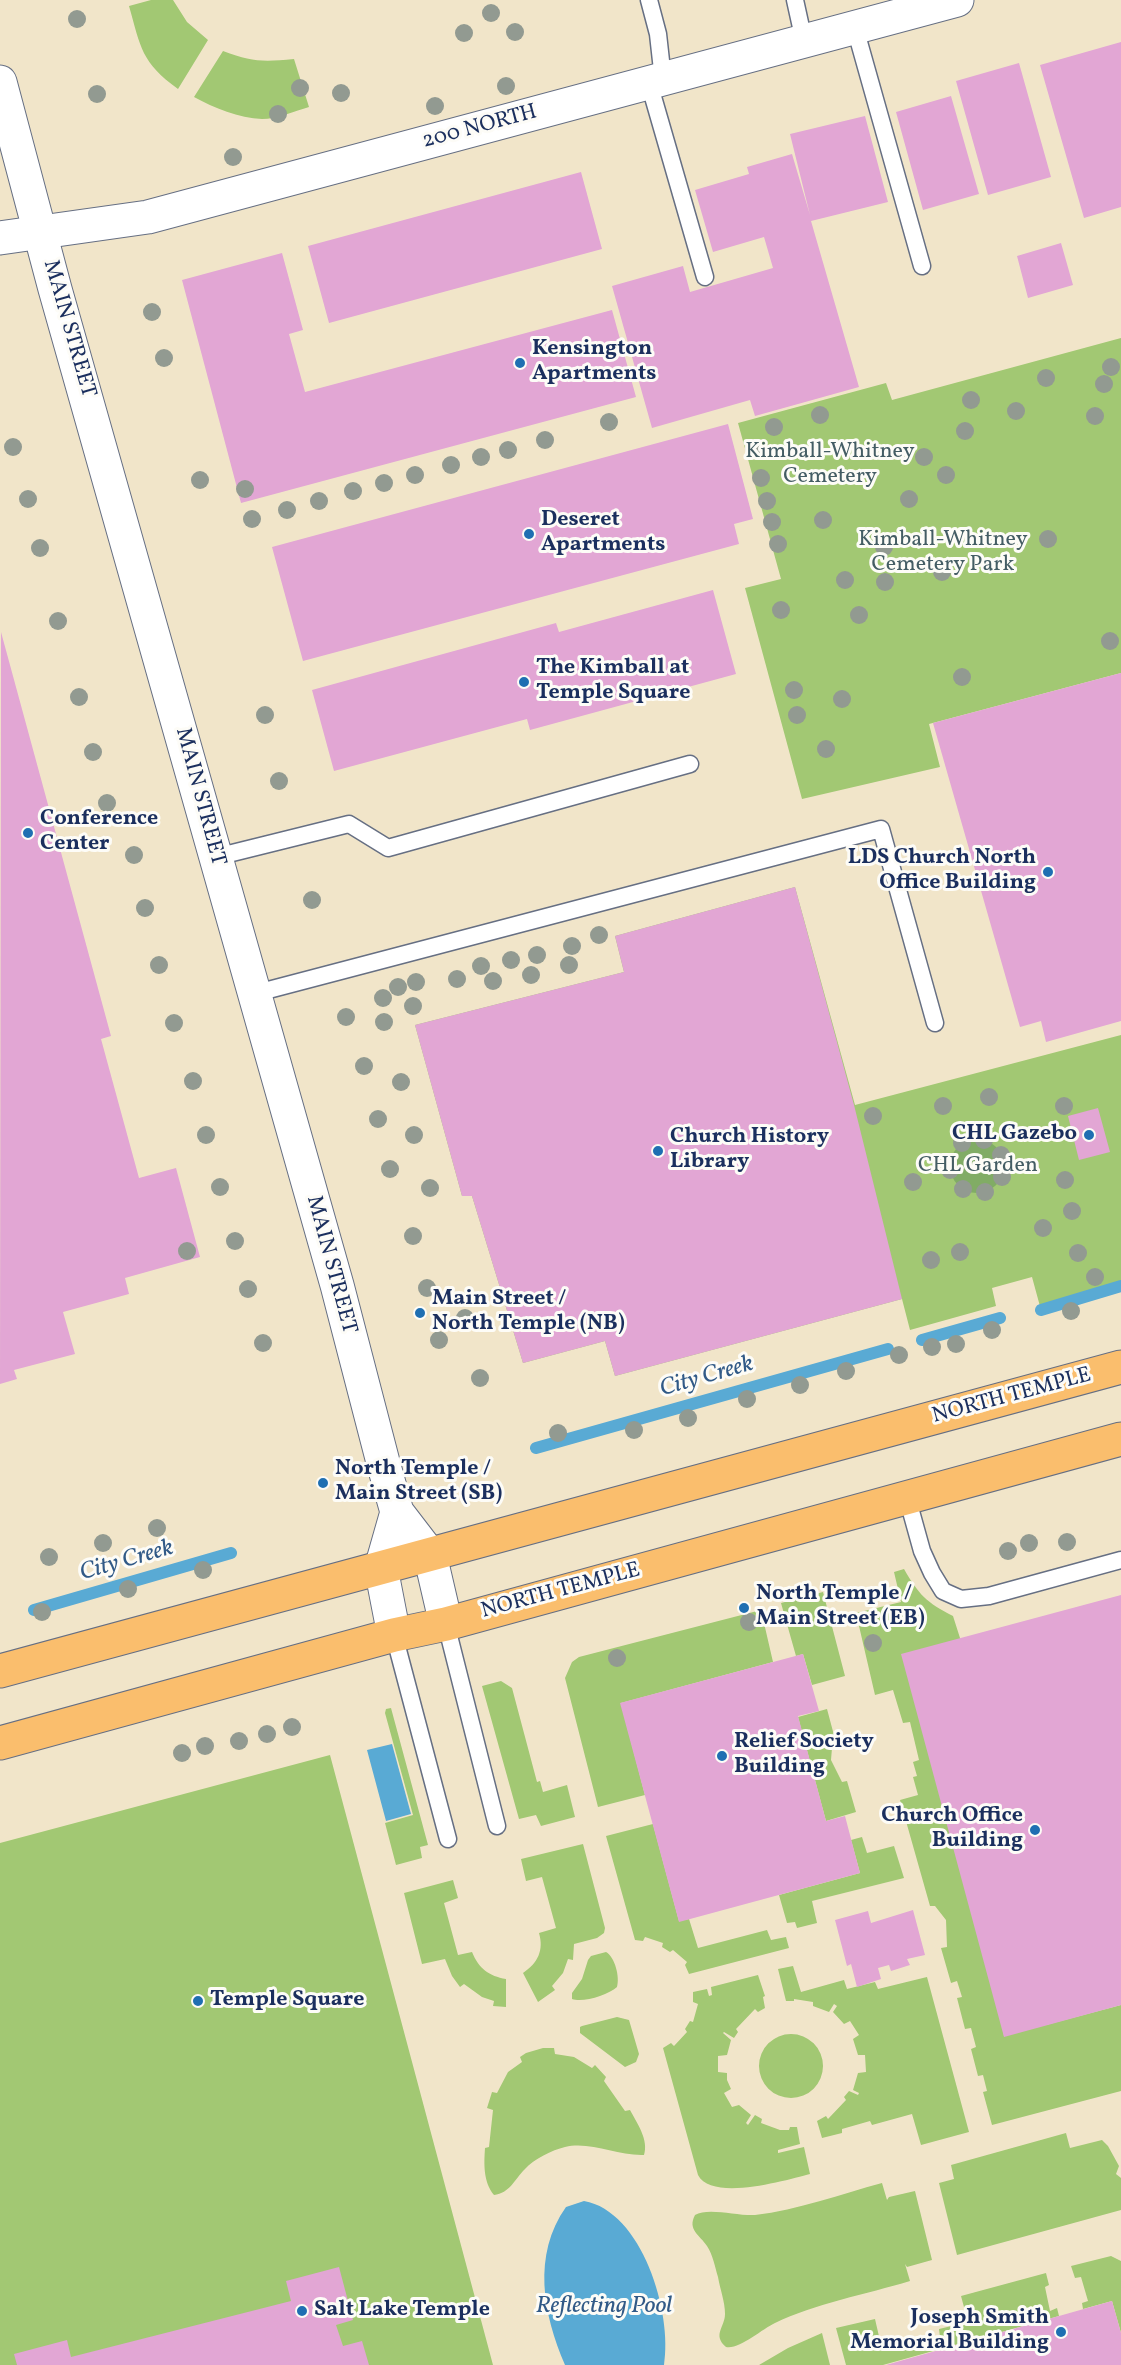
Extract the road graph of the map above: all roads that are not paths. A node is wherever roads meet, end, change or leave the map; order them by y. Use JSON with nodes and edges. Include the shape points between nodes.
{"nodes":[{"id":1,"x":649,"y":0,"type":"edge"},
{"id":2,"x":795,"y":0,"type":"edge"},
{"id":3,"x":957,"y":0,"type":"edge"},
{"id":4,"x":855,"y":28,"type":"junction"},
{"id":5,"x":804,"y":41,"type":"junction"},
{"id":6,"x":656,"y":81,"type":"junction"},
{"id":7,"x":0,"y":82,"type":"edge"},
{"id":8,"x":41,"y":232,"type":"junction"},
{"id":9,"x":0,"y":238,"type":"edge"},
{"id":10,"x":922,"y":266,"type":"dead end"},
{"id":11,"x":705,"y":277,"type":"dead end"},
{"id":12,"x":690,"y":764,"type":"dead end"},
{"id":13,"x":216,"y":857,"type":"junction"},
{"id":14,"x":253,"y":994,"type":"junction"},
{"id":15,"x":935,"y":1023,"type":"dead end"},
{"id":16,"x":1121,"y":1367,"type":"edge"},
{"id":17,"x":1121,"y":1439,"type":"edge"},
{"id":18,"x":907,"y":1497,"type":"junction"},
{"id":19,"x":397,"y":1512,"type":"junction"},
{"id":20,"x":430,"y":1555,"type":"junction"},
{"id":21,"x":1121,"y":1560,"type":"edge"},
{"id":22,"x":381,"y":1568,"type":"junction"},
{"id":23,"x":446,"y":1624,"type":"junction"},
{"id":24,"x":394,"y":1635,"type":"junction"},
{"id":25,"x":0,"y":1671,"type":"edge"},
{"id":26,"x":0,"y":1743,"type":"edge"},
{"id":27,"x":497,"y":1826,"type":"dead end"},
{"id":28,"x":448,"y":1839,"type":"dead end"}],
"edges":[{"from":1,"to":6,"type":"lane","via":[[658,34]]},
{"from":2,"to":5,"type":"lane"},
{"from":3,"to":4,"type":"street","name":"200 NORTH"},
{"from":4,"to":5,"type":"street","name":"200 NORTH"},
{"from":4,"to":10,"type":"lane"},
{"from":5,"to":6,"type":"street","name":"200 NORTH"},
{"from":6,"to":8,"type":"street","name":"200 NORTH","via":[[148,217]]},
{"from":6,"to":11,"type":"lane"},
{"from":7,"to":8,"type":"street","name":"MAIN STREET"},
{"from":8,"to":9,"type":"street","name":"200 NORTH"},
{"from":8,"to":13,"type":"street","name":"MAIN STREET"},
{"from":12,"to":13,"type":"lane","via":[[388,848],[349,824]]},
{"from":13,"to":14,"type":"street","name":"MAIN STREET"},
{"from":14,"to":15,"type":"lane","via":[[881,829]]},
{"from":14,"to":19,"type":"street","name":"MAIN STREET"},
{"from":16,"to":20,"type":"main road","name":"NORTH TEMPLE"},
{"from":17,"to":18,"type":"main road","name":"NORTH TEMPLE"},
{"from":18,"to":21,"type":"lane","via":[[932,1573],[943,1591],[961,1599],[989,1596]]},
{"from":18,"to":23,"type":"main road","name":"NORTH TEMPLE"},
{"from":19,"to":20,"type":"street","name":"MAIN STREET"},
{"from":19,"to":22,"type":"street"},
{"from":20,"to":22,"type":"main road","name":"NORTH TEMPLE"},
{"from":20,"to":23,"type":"street","name":"MAIN STREET"},
{"from":22,"to":24,"type":"street"},
{"from":22,"to":25,"type":"main road","name":"NORTH TEMPLE"},
{"from":23,"to":24,"type":"main road","name":"NORTH TEMPLE"},
{"from":23,"to":27,"type":"lane"},
{"from":24,"to":26,"type":"main road","name":"NORTH TEMPLE"},
{"from":24,"to":28,"type":"lane"}]}
